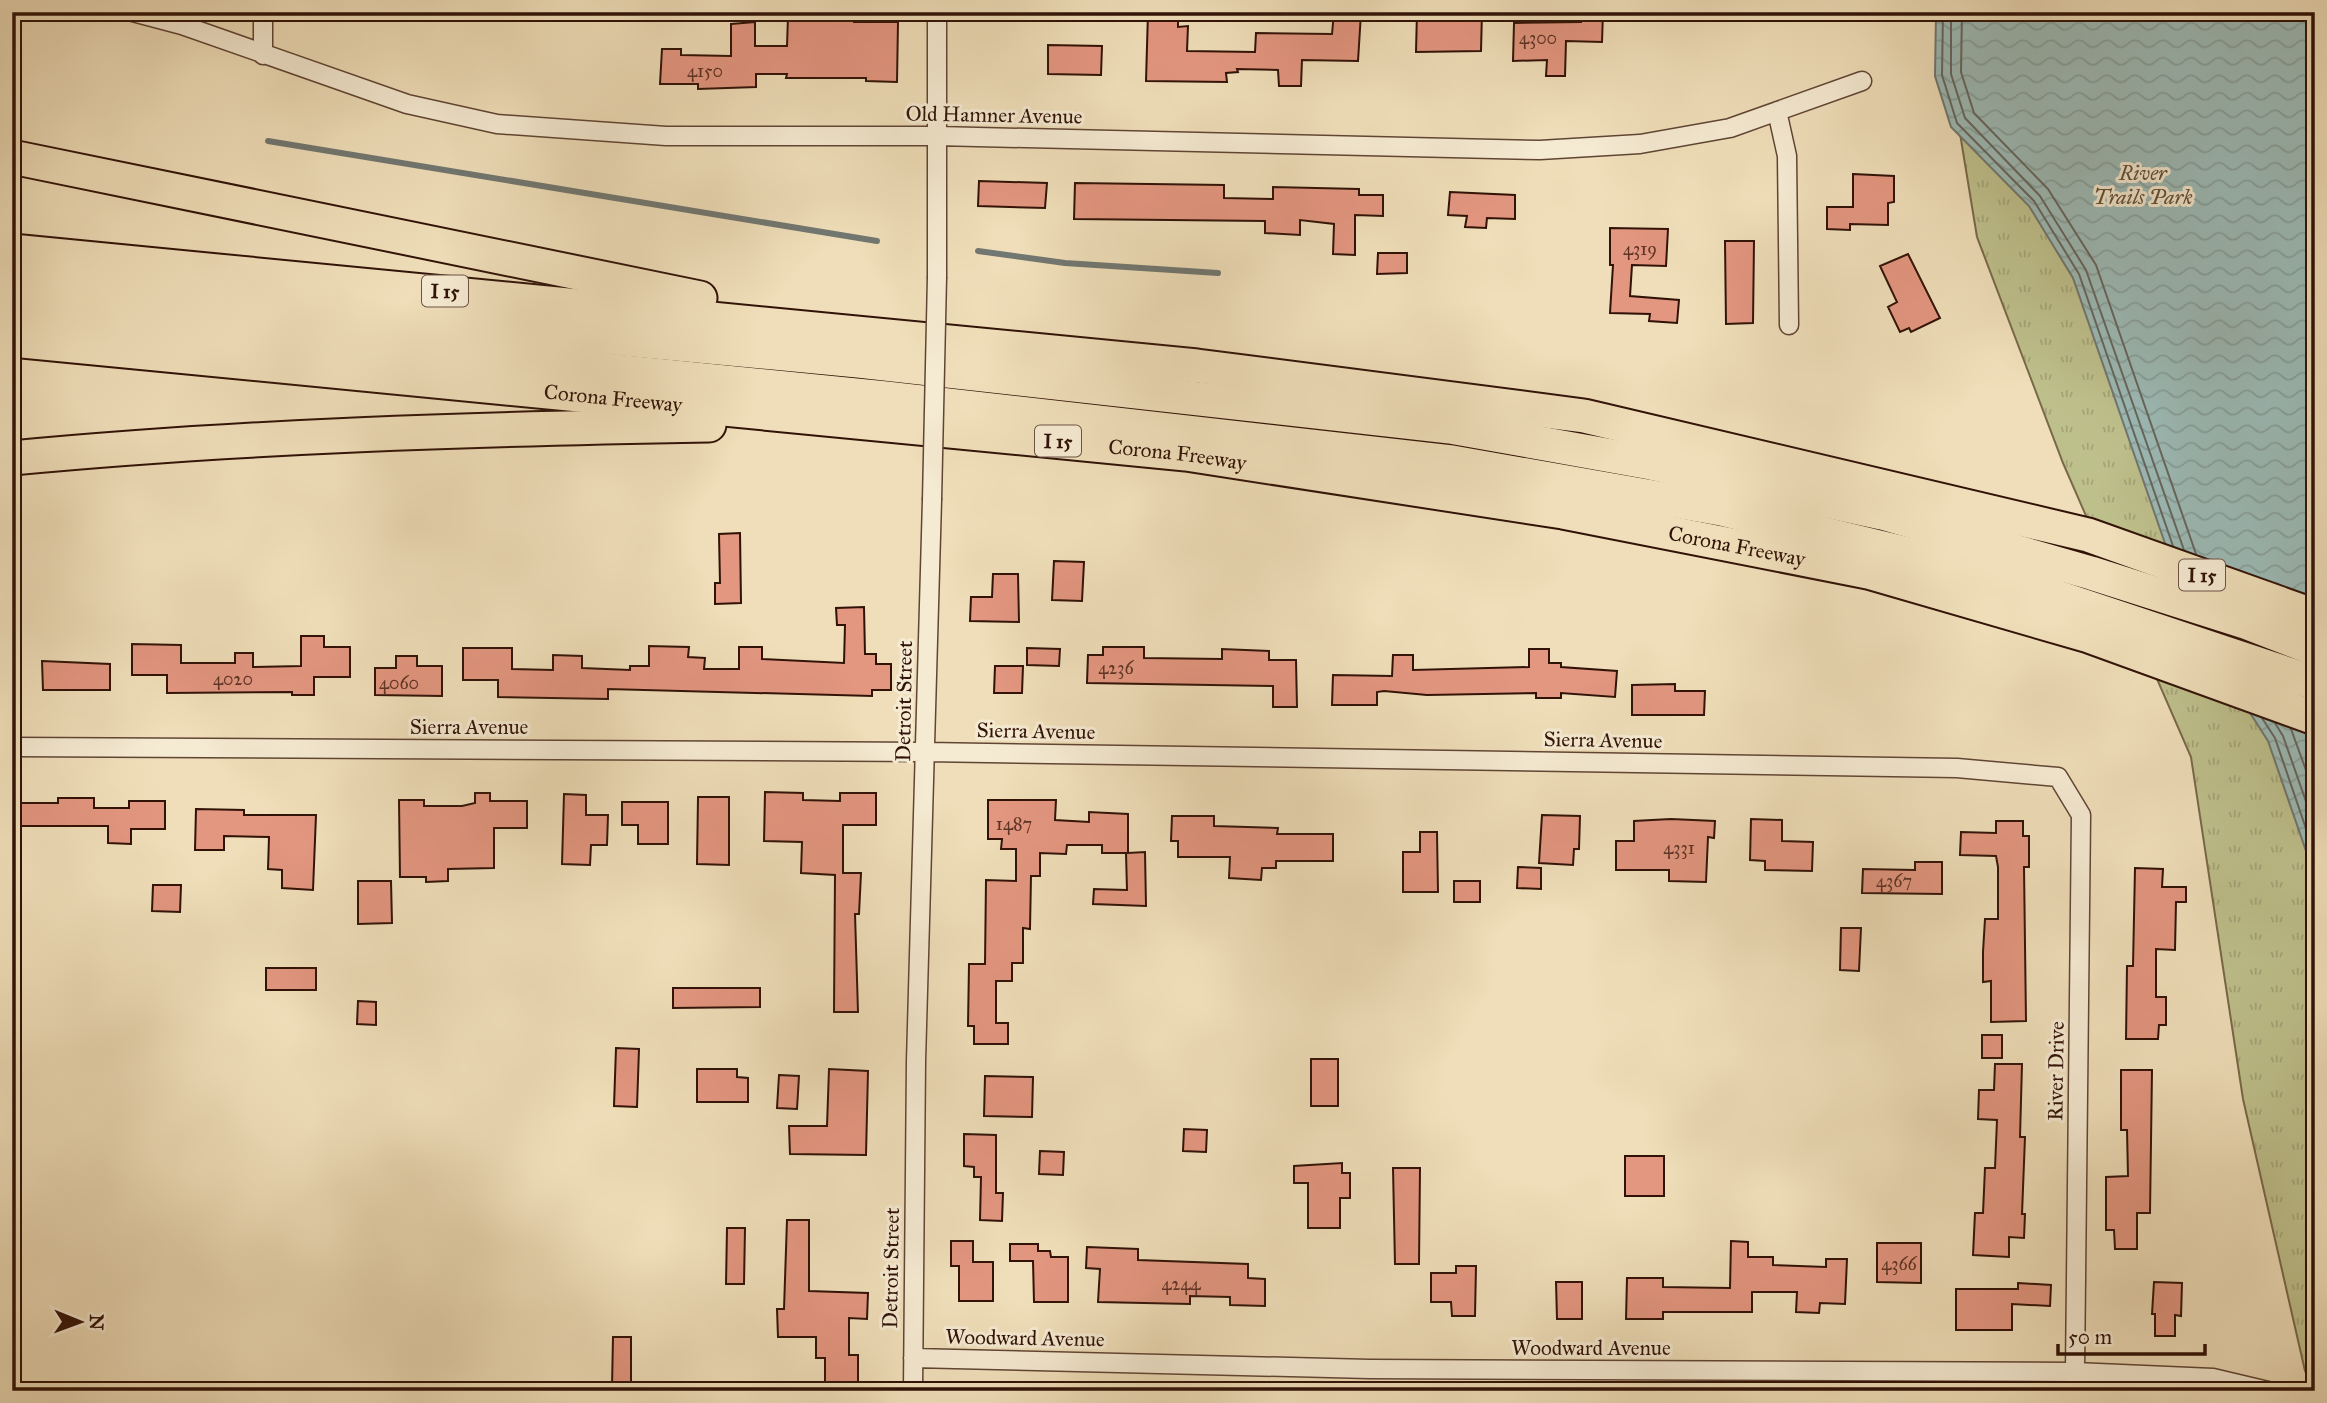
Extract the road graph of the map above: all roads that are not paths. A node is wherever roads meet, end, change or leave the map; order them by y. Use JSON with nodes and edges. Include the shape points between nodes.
{"nodes":[{"id":1,"x":133,"y":12,"type":"edge"},
{"id":2,"x":263,"y":12,"type":"edge"},
{"id":3,"x":937,"y":12,"type":"edge"},
{"id":4,"x":263,"y":55,"type":"junction"},
{"id":5,"x":1862,"y":81,"type":"dead end"},
{"id":6,"x":1777,"y":111,"type":"junction"},
{"id":7,"x":937,"y":136,"type":"junction"},
{"id":8,"x":12,"y":157,"type":"edge"},
{"id":9,"x":12,"y":251,"type":"edge"},
{"id":10,"x":12,"y":282,"type":"edge"},
{"id":11,"x":12,"y":311,"type":"edge"},
{"id":12,"x":1788,"y":325,"type":"dead end"},
{"id":13,"x":877,"y":334,"type":"junction"},
{"id":14,"x":12,"y":340,"type":"edge"},
{"id":15,"x":869,"y":422,"type":"junction"},
{"id":16,"x":12,"y":458,"type":"edge"},
{"id":17,"x":2315,"y":616,"type":"edge"},
{"id":18,"x":2089,"y":621,"type":"junction"},
{"id":19,"x":2315,"y":649,"type":"edge"},
{"id":20,"x":2315,"y":683,"type":"edge"},
{"id":21,"x":2315,"y":718,"type":"edge"},
{"id":22,"x":12,"y":747,"type":"edge"},
{"id":23,"x":926,"y":752,"type":"junction"},
{"id":24,"x":2058,"y":777,"type":"joint"},
{"id":25,"x":913,"y":1358,"type":"junction"},
{"id":26,"x":2075,"y":1372,"type":"junction"},
{"id":27,"x":2030,"y":1382,"type":"edge"},
{"id":28,"x":913,"y":1391,"type":"edge"},
{"id":29,"x":2268,"y":1391,"type":"edge"}],
"edges":[{"from":1,"to":4,"type":"street","name":"Old Hamner Avenue"},
{"from":2,"to":4,"type":"street"},
{"from":3,"to":7,"type":"street","name":"Detroit Street"},
{"from":4,"to":7,"type":"street","name":"Old Hamner Avenue","via":[[407,104],[497,124],[666,136]]},
{"from":5,"to":6,"type":"street","name":"Old Hamner Avenue"},
{"from":6,"to":7,"type":"street","name":"Old Hamner Avenue","via":[[1730,128],[1640,144],[1540,150]]},
{"from":6,"to":12,"type":"street","via":[[1787,156]]},
{"from":7,"to":23,"type":"street","name":"Detroit Street","bridge":true},
{"from":8,"to":13,"type":"highway"},
{"from":9,"to":13,"type":"highway","number":"I 15"},
{"from":10,"to":19,"type":"highway","via":[[858,361],[1450,427],[1651,463],[1882,513],[2091,573]]},
{"from":11,"to":18,"type":"highway","via":[[886,398],[1452,462],[1721,509],[1979,571]]},
{"from":13,"to":17,"type":"highway","number":"I 15","via":[[1197,366],[1584,416],[2088,535]]},
{"from":14,"to":15,"type":"highway","name":"Corona Freeway","number":"I 15"},
{"from":15,"to":16,"type":"highway","via":[[428,429],[144,445]]},
{"from":15,"to":18,"type":"highway","name":"Corona Freeway","number":"I 15","via":[[1186,454],[1563,512]]},
{"from":18,"to":20,"type":"highway"},
{"from":18,"to":21,"type":"highway","name":"Corona Freeway","number":"I 15"},
{"from":22,"to":23,"type":"street","name":"Sierra Avenue"},
{"from":23,"to":24,"type":"street","name":"Sierra Avenue","via":[[1957,768]]},
{"from":23,"to":25,"type":"street","name":"Detroit Street"},
{"from":24,"to":26,"type":"street","name":"River Drive","via":[[2081,815]]},
{"from":25,"to":27,"type":"street","name":"Woodward Avenue"},
{"from":25,"to":28,"type":"street","name":"Detroit Street"},
{"from":26,"to":27,"type":"street","name":"Woodward Avenue"},
{"from":26,"to":29,"type":"street","name":"Woodward Avenue","via":[[2213,1377]]}]}
